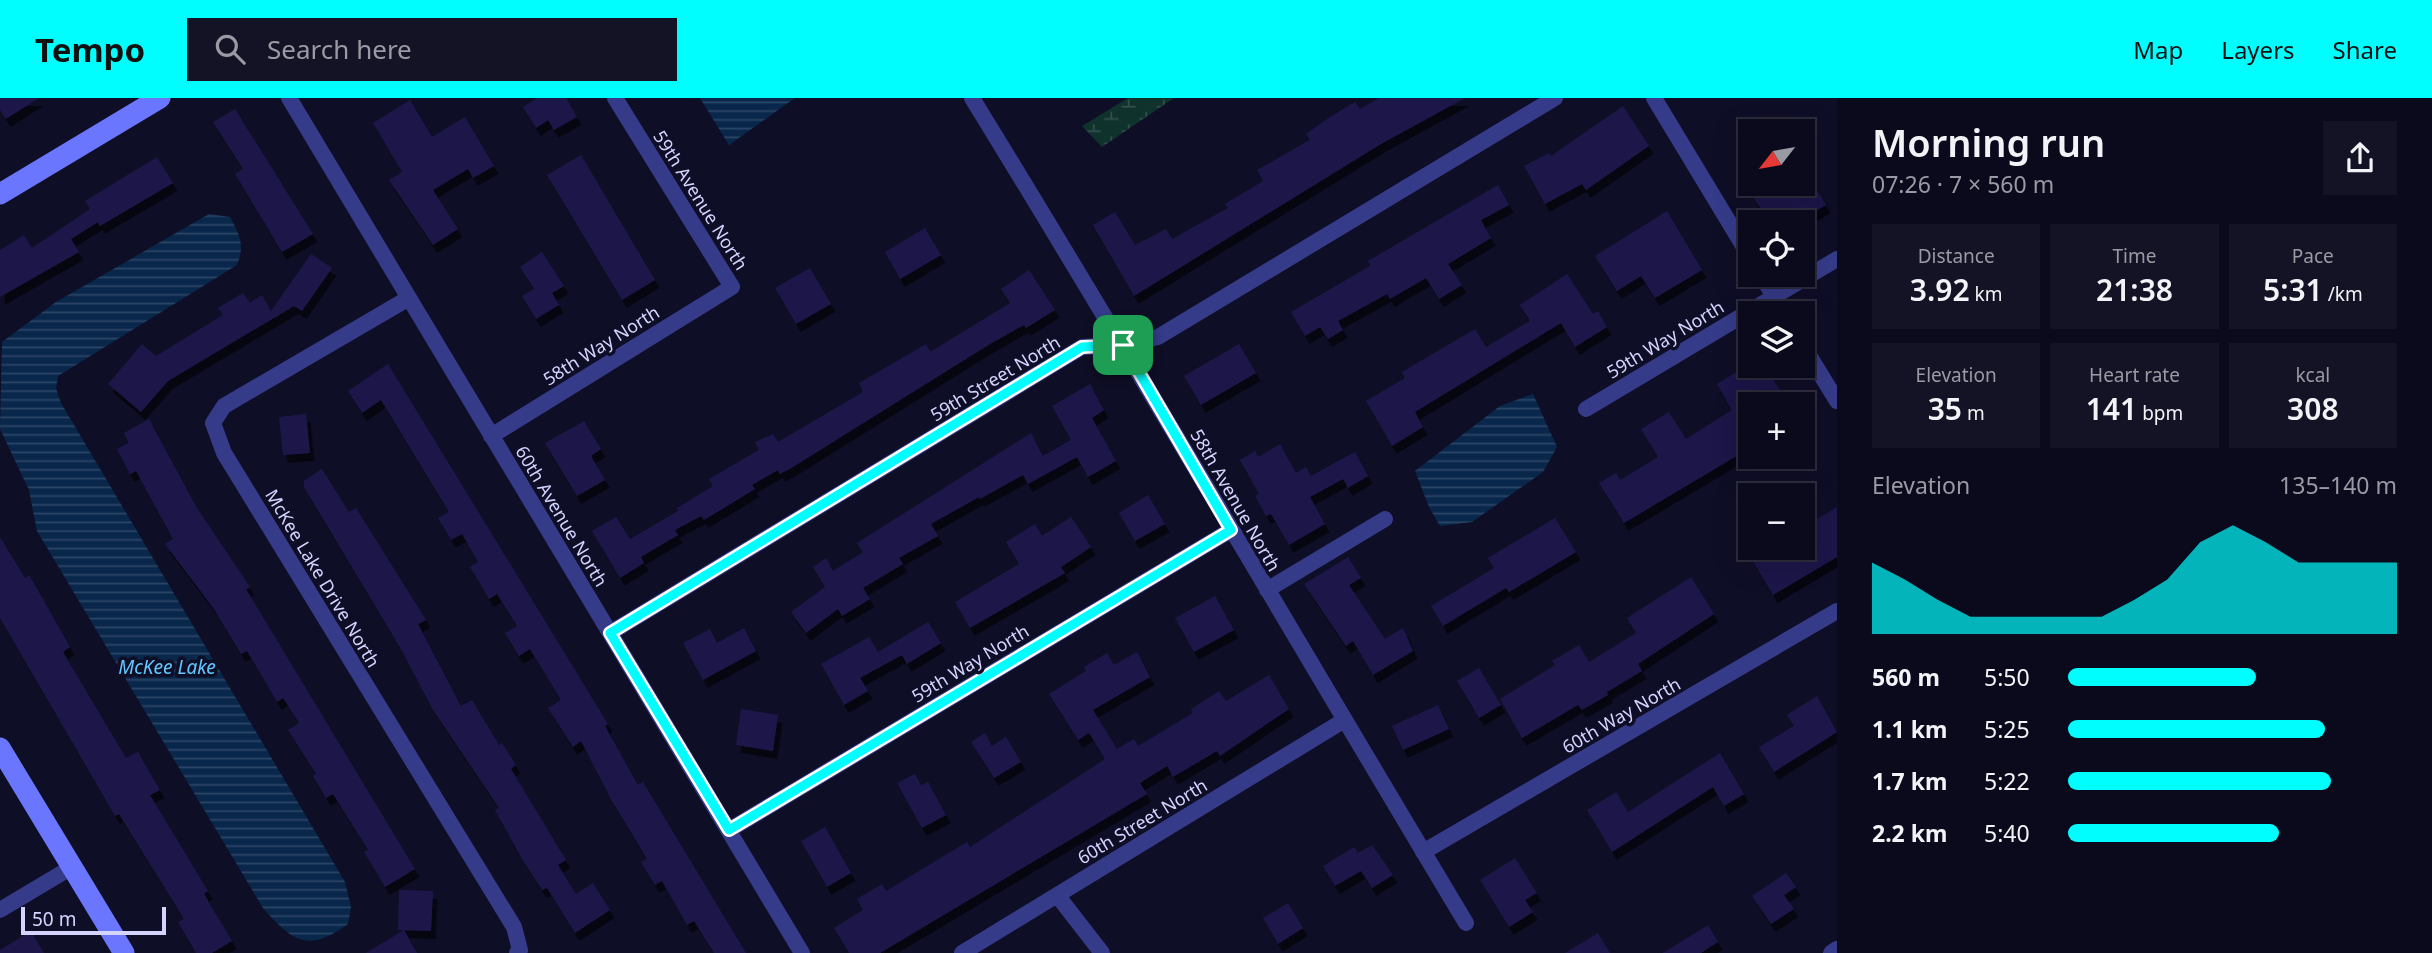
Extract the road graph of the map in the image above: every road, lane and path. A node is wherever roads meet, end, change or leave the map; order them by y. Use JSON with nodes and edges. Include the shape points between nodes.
{"nodes":[{"id":1,"x":160,"y":98,"type":"edge"},
{"id":2,"x":289,"y":98,"type":"edge"},
{"id":3,"x":615,"y":98,"type":"edge"},
{"id":4,"x":972,"y":98,"type":"edge"},
{"id":5,"x":1555,"y":98,"type":"edge"},
{"id":6,"x":1654,"y":98,"type":"edge"},
{"id":7,"x":0,"y":194,"type":"edge"},
{"id":8,"x":1738,"y":237,"type":"edge"},
{"id":9,"x":1837,"y":259,"type":"edge"},
{"id":10,"x":732,"y":287,"type":"joint"},
{"id":11,"x":1768,"y":287,"type":"edge"},
{"id":12,"x":1774,"y":297,"type":"junction"},
{"id":13,"x":408,"y":298,"type":"junction"},
{"id":14,"x":1776,"y":301,"type":"edge"},
{"id":15,"x":1123,"y":345,"type":"junction"},
{"id":16,"x":1815,"y":365,"type":"edge"},
{"id":17,"x":1837,"y":401,"type":"edge"},
{"id":18,"x":1586,"y":410,"type":"dead end"},
{"id":19,"x":491,"y":436,"type":"junction"},
{"id":20,"x":1385,"y":519,"type":"dead end"},
{"id":21,"x":1231,"y":530,"type":"junction"},
{"id":22,"x":1267,"y":590,"type":"junction"},
{"id":23,"x":1837,"y":611,"type":"edge"},
{"id":24,"x":610,"y":633,"type":"junction"},
{"id":25,"x":1343,"y":721,"type":"junction"},
{"id":26,"x":0,"y":748,"type":"edge"},
{"id":27,"x":729,"y":830,"type":"junction"},
{"id":28,"x":1423,"y":852,"type":"junction"},
{"id":29,"x":72,"y":867,"type":"junction"},
{"id":30,"x":1058,"y":895,"type":"junction"},
{"id":31,"x":0,"y":910,"type":"edge"},
{"id":32,"x":1466,"y":923,"type":"dead end"},
{"id":33,"x":1837,"y":950,"type":"edge"},
{"id":34,"x":124,"y":953,"type":"edge"},
{"id":35,"x":517,"y":953,"type":"edge"},
{"id":36,"x":802,"y":953,"type":"edge"},
{"id":37,"x":962,"y":953,"type":"edge"},
{"id":38,"x":1102,"y":953,"type":"edge"},
{"id":39,"x":1831,"y":953,"type":"edge"}],
"edges":[{"from":1,"to":7,"type":"street"},
{"from":2,"to":13,"type":"street","name":"60th Avenue North"},
{"from":3,"to":10,"type":"street","name":"59th Avenue North"},
{"from":4,"to":15,"type":"street","name":"58th Avenue North"},
{"from":5,"to":15,"type":"street","name":"59th Street North","via":[[1158,337]]},
{"from":6,"to":8,"type":"street"},
{"from":9,"to":12,"type":"street","name":"59th Way North"},
{"from":10,"to":19,"type":"street","name":"58th Way North"},
{"from":11,"to":12,"type":"street"},
{"from":12,"to":14,"type":"street"},
{"from":12,"to":18,"type":"street","name":"59th Way North"},
{"from":13,"to":19,"type":"street","name":"60th Avenue North"},
{"from":13,"to":35,"type":"street","name":"McKee Lake Drive North","via":[[224,406],[213,422],[224,453],[514,928]]},
{"from":15,"to":21,"type":"street","name":"58th Avenue North"},
{"from":15,"to":24,"type":"street","name":"59th Street North","via":[[1082,347]]},
{"from":16,"to":17,"type":"street"},
{"from":19,"to":24,"type":"street","name":"60th Avenue North"},
{"from":20,"to":22,"type":"street"},
{"from":21,"to":22,"type":"street","name":"58th Avenue North"},
{"from":21,"to":27,"type":"street","name":"59th Way North"},
{"from":22,"to":25,"type":"street","name":"58th Avenue North"},
{"from":23,"to":28,"type":"street","name":"60th Way North"},
{"from":24,"to":27,"type":"street","name":"60th Avenue North"},
{"from":25,"to":28,"type":"street","name":"58th Avenue North"},
{"from":25,"to":30,"type":"street","name":"60th Street North"},
{"from":26,"to":29,"type":"street"},
{"from":27,"to":36,"type":"street","name":"60th Avenue North"},
{"from":28,"to":32,"type":"street","name":"58th Avenue North"},
{"from":29,"to":31,"type":"street"},
{"from":29,"to":34,"type":"street"},
{"from":30,"to":37,"type":"street","name":"60th Street North"},
{"from":30,"to":38,"type":"street"},
{"from":33,"to":39,"type":"street"}]}
